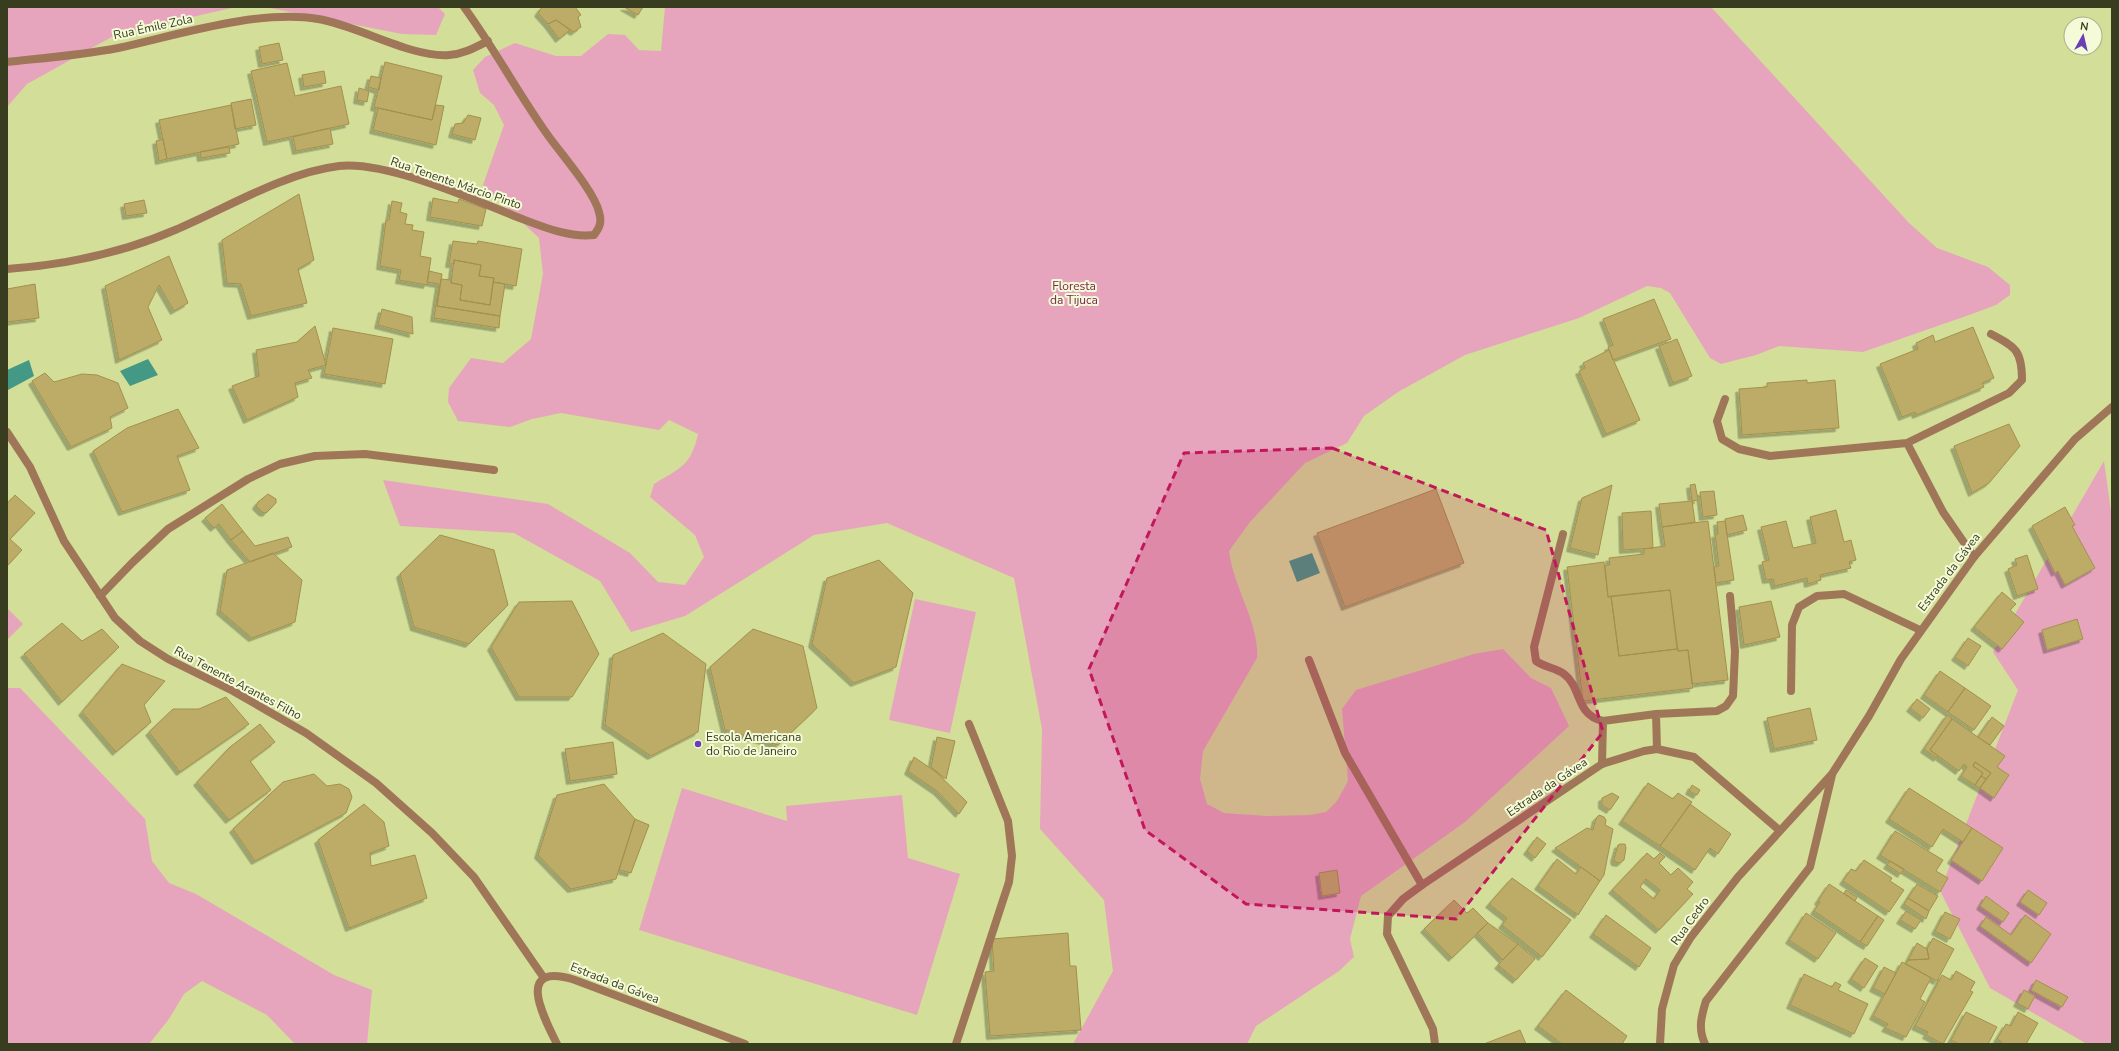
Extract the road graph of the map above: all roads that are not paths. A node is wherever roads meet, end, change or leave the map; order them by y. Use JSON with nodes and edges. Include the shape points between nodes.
{"nodes":[{"id":1,"x":464,"y":7,"type":"edge"},
{"id":2,"x":488,"y":40,"type":"junction"},
{"id":3,"x":7,"y":62,"type":"edge"},
{"id":4,"x":7,"y":270,"type":"edge"},
{"id":5,"x":1991,"y":334,"type":"dead end"},
{"id":6,"x":1725,"y":399,"type":"dead end"},
{"id":7,"x":2111,"y":410,"type":"edge"},
{"id":8,"x":7,"y":432,"type":"edge"},
{"id":9,"x":1907,"y":444,"type":"junction"},
{"id":10,"x":494,"y":470,"type":"dead end"},
{"id":11,"x":1563,"y":534,"type":"dead end"},
{"id":12,"x":1974,"y":557,"type":"junction"},
{"id":13,"x":100,"y":596,"type":"junction"},
{"id":14,"x":1730,"y":596,"type":"dead end"},
{"id":15,"x":1920,"y":630,"type":"junction"},
{"id":16,"x":1309,"y":660,"type":"dead end"},
{"id":17,"x":1791,"y":691,"type":"dead end"},
{"id":18,"x":1656,"y":714,"type":"junction"},
{"id":19,"x":1603,"y":721,"type":"junction"},
{"id":20,"x":969,"y":724,"type":"dead end"},
{"id":21,"x":1657,"y":750,"type":"junction"},
{"id":22,"x":1602,"y":764,"type":"junction"},
{"id":23,"x":1832,"y":774,"type":"junction"},
{"id":24,"x":1779,"y":830,"type":"junction"},
{"id":25,"x":1422,"y":885,"type":"junction"},
{"id":26,"x":544,"y":978,"type":"junction"},
{"id":27,"x":557,"y":1044,"type":"edge"},
{"id":28,"x":745,"y":1044,"type":"edge"},
{"id":29,"x":956,"y":1044,"type":"edge"},
{"id":30,"x":1435,"y":1044,"type":"edge"},
{"id":31,"x":1660,"y":1044,"type":"edge"},
{"id":32,"x":1705,"y":1044,"type":"edge"}],
"edges":[{"from":1,"to":2,"type":"street","name":"Rua Tenente Márcio Pinto"},
{"from":2,"to":3,"type":"street","name":"Rua Émile Zola","via":[[468,51],[448,55],[420,51],[318,19],[275,17],[218,26],[116,48]]},
{"from":2,"to":4,"type":"street","name":"Rua Tenente Márcio Pinto","via":[[519,92],[590,193],[599,211],[601,225],[594,235],[582,236],[537,224],[379,168],[340,166],[305,173],[174,231],[129,247],[75,261]]},
{"from":5,"to":9,"type":"street","via":[[2013,345],[2022,362],[2022,380],[2009,393]]},
{"from":6,"to":9,"type":"street","via":[[1717,421],[1722,439],[1739,449],[1770,456]]},
{"from":7,"to":12,"type":"street","name":"Estrada da Gávea","via":[[2075,440]]},
{"from":8,"to":13,"type":"street","name":"Rua Tenente Arantes Filho","via":[[30,467],[64,541]]},
{"from":9,"to":12,"type":"street","via":[[1943,512]]},
{"from":10,"to":13,"type":"street","via":[[365,454],[315,456],[280,464],[248,479],[168,530]]},
{"from":11,"to":19,"type":"street","via":[[1534,646],[1534,656],[1543,666],[1564,673],[1582,706],[1591,716]]},
{"from":12,"to":15,"type":"street","name":"Estrada da Gávea"},
{"from":13,"to":26,"type":"street","name":"Rua Tenente Arantes Filho","via":[[115,618],[140,641],[168,659],[233,691],[306,733],[376,783],[432,833],[474,878]]},
{"from":14,"to":18,"type":"street","via":[[1735,651],[1731,701],[1717,711]]},
{"from":15,"to":17,"type":"street","via":[[1844,594],[1817,596],[1799,607],[1792,625]]},
{"from":15,"to":23,"type":"street","name":"Estrada da Gávea"},
{"from":16,"to":25,"type":"street","via":[[1345,753]]},
{"from":18,"to":19,"type":"street"},
{"from":18,"to":21,"type":"street"},
{"from":19,"to":22,"type":"street"},
{"from":20,"to":29,"type":"street","via":[[1008,821],[1012,856],[1010,882]]},
{"from":21,"to":22,"type":"street","name":"Estrada da Gávea","via":[[1644,751]]},
{"from":21,"to":24,"type":"street","name":"Estrada da Gávea","via":[[1694,757]]},
{"from":22,"to":25,"type":"street","name":"Estrada da Gávea"},
{"from":23,"to":24,"type":"street","name":"Estrada da Gávea"},
{"from":23,"to":32,"type":"street","name":"Estrada da Gávea","via":[[1810,867],[1706,1001],[1700,1021]]},
{"from":24,"to":31,"type":"street","name":"Rua Cedro","via":[[1691,937],[1674,965],[1662,1009]]},
{"from":25,"to":30,"type":"street","name":"Estrada da Gávea","via":[[1403,899],[1388,916],[1387,934],[1434,1029]]},
{"from":26,"to":27,"type":"street","via":[[538,993],[539,1003]]},
{"from":26,"to":28,"type":"street","name":"Estrada da Gávea","via":[[550,975],[575,980]]}]}
